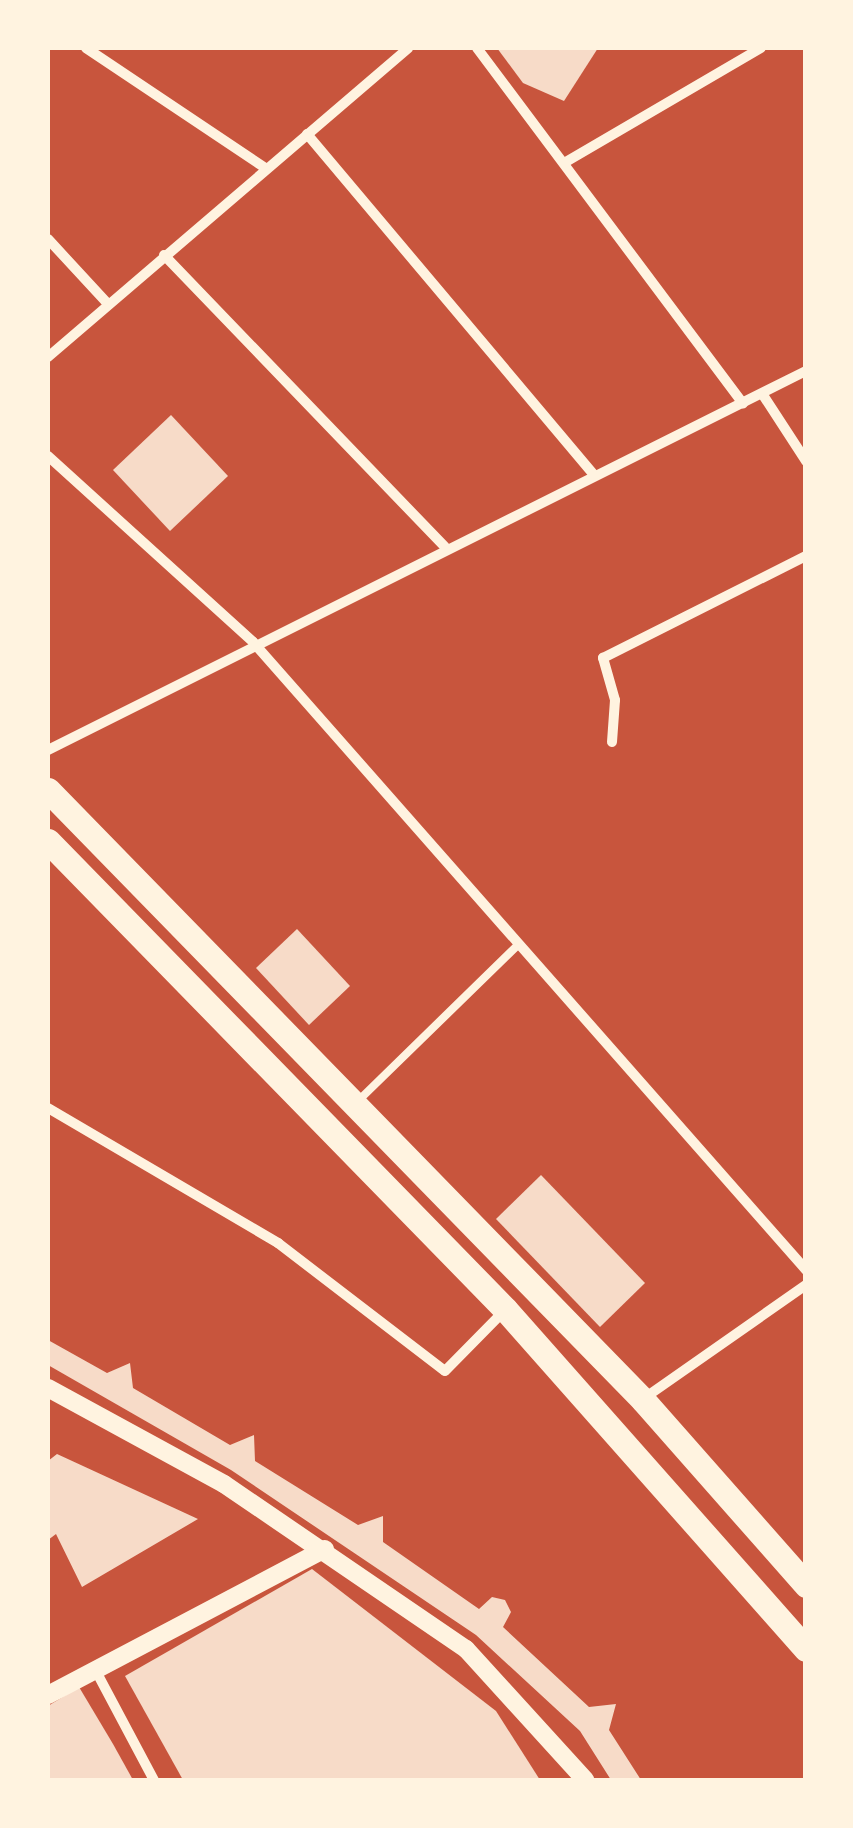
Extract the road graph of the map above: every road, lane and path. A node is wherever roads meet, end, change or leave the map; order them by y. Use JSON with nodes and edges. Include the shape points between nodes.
{"nodes":[{"id":1,"x":86,"y":48,"type":"edge"},
{"id":2,"x":408,"y":48,"type":"edge"},
{"id":3,"x":477,"y":48,"type":"edge"},
{"id":4,"x":761,"y":48,"type":"edge"},
{"id":5,"x":307,"y":134,"type":"junction"},
{"id":6,"x":564,"y":163,"type":"junction"},
{"id":7,"x":265,"y":168,"type":"junction"},
{"id":8,"x":48,"y":239,"type":"edge"},
{"id":9,"x":164,"y":255,"type":"junction"},
{"id":10,"x":107,"y":303,"type":"junction"},
{"id":11,"x":48,"y":358,"type":"edge"},
{"id":12,"x":806,"y":371,"type":"edge"},
{"id":13,"x":762,"y":394,"type":"junction"},
{"id":14,"x":743,"y":404,"type":"junction"},
{"id":15,"x":48,"y":456,"type":"edge"},
{"id":16,"x":806,"y":461,"type":"edge"},
{"id":17,"x":594,"y":475,"type":"junction"},
{"id":18,"x":445,"y":547,"type":"junction"},
{"id":19,"x":806,"y":556,"type":"edge"},
{"id":20,"x":252,"y":642,"type":"junction"},
{"id":21,"x":612,"y":742,"type":"dead end"},
{"id":22,"x":48,"y":750,"type":"edge"},
{"id":23,"x":48,"y":790,"type":"edge"},
{"id":24,"x":51,"y":848,"type":"edge"},
{"id":25,"x":519,"y":944,"type":"junction"},
{"id":26,"x":355,"y":1105,"type":"junction"},
{"id":27,"x":48,"y":1108,"type":"edge"},
{"id":28,"x":806,"y":1270,"type":"edge"},
{"id":29,"x":806,"y":1285,"type":"edge"},
{"id":30,"x":506,"y":1310,"type":"junction"},
{"id":31,"x":48,"y":1388,"type":"edge"},
{"id":32,"x":643,"y":1400,"type":"junction"},
{"id":33,"x":325,"y":1549,"type":"junction"},
{"id":34,"x":806,"y":1585,"type":"edge"},
{"id":35,"x":806,"y":1649,"type":"edge"},
{"id":36,"x":97,"y":1673,"type":"junction"},
{"id":37,"x":48,"y":1695,"type":"edge"},
{"id":38,"x":154,"y":1780,"type":"edge"},
{"id":39,"x":585,"y":1780,"type":"edge"}],
"edges":[{"from":1,"to":7,"type":"street"},
{"from":2,"to":5,"type":"street"},
{"from":3,"to":6,"type":"street"},
{"from":4,"to":6,"type":"street"},
{"from":5,"to":7,"type":"street"},
{"from":5,"to":17,"type":"street"},
{"from":6,"to":14,"type":"street"},
{"from":7,"to":9,"type":"street"},
{"from":8,"to":10,"type":"street"},
{"from":9,"to":10,"type":"street"},
{"from":9,"to":18,"type":"street"},
{"from":10,"to":11,"type":"street"},
{"from":12,"to":13,"type":"street"},
{"from":13,"to":14,"type":"street"},
{"from":13,"to":16,"type":"street"},
{"from":14,"to":17,"type":"street"},
{"from":15,"to":20,"type":"street"},
{"from":17,"to":18,"type":"street"},
{"from":18,"to":20,"type":"street"},
{"from":19,"to":21,"type":"street","via":[[603,658],[615,700]]},
{"from":20,"to":22,"type":"street"},
{"from":20,"to":25,"type":"street"},
{"from":23,"to":26,"type":"main road"},
{"from":24,"to":30,"type":"main road"},
{"from":25,"to":26,"type":"lane"},
{"from":25,"to":28,"type":"street"},
{"from":26,"to":32,"type":"main road"},
{"from":27,"to":30,"type":"street","via":[[278,1243],[445,1371]]},
{"from":29,"to":32,"type":"street"},
{"from":30,"to":35,"type":"main road"},
{"from":31,"to":33,"type":"street"},
{"from":32,"to":34,"type":"main road"},
{"from":33,"to":36,"type":"street"},
{"from":33,"to":39,"type":"street","via":[[466,1649]]},
{"from":36,"to":37,"type":"street"},
{"from":36,"to":38,"type":"street"}]}
